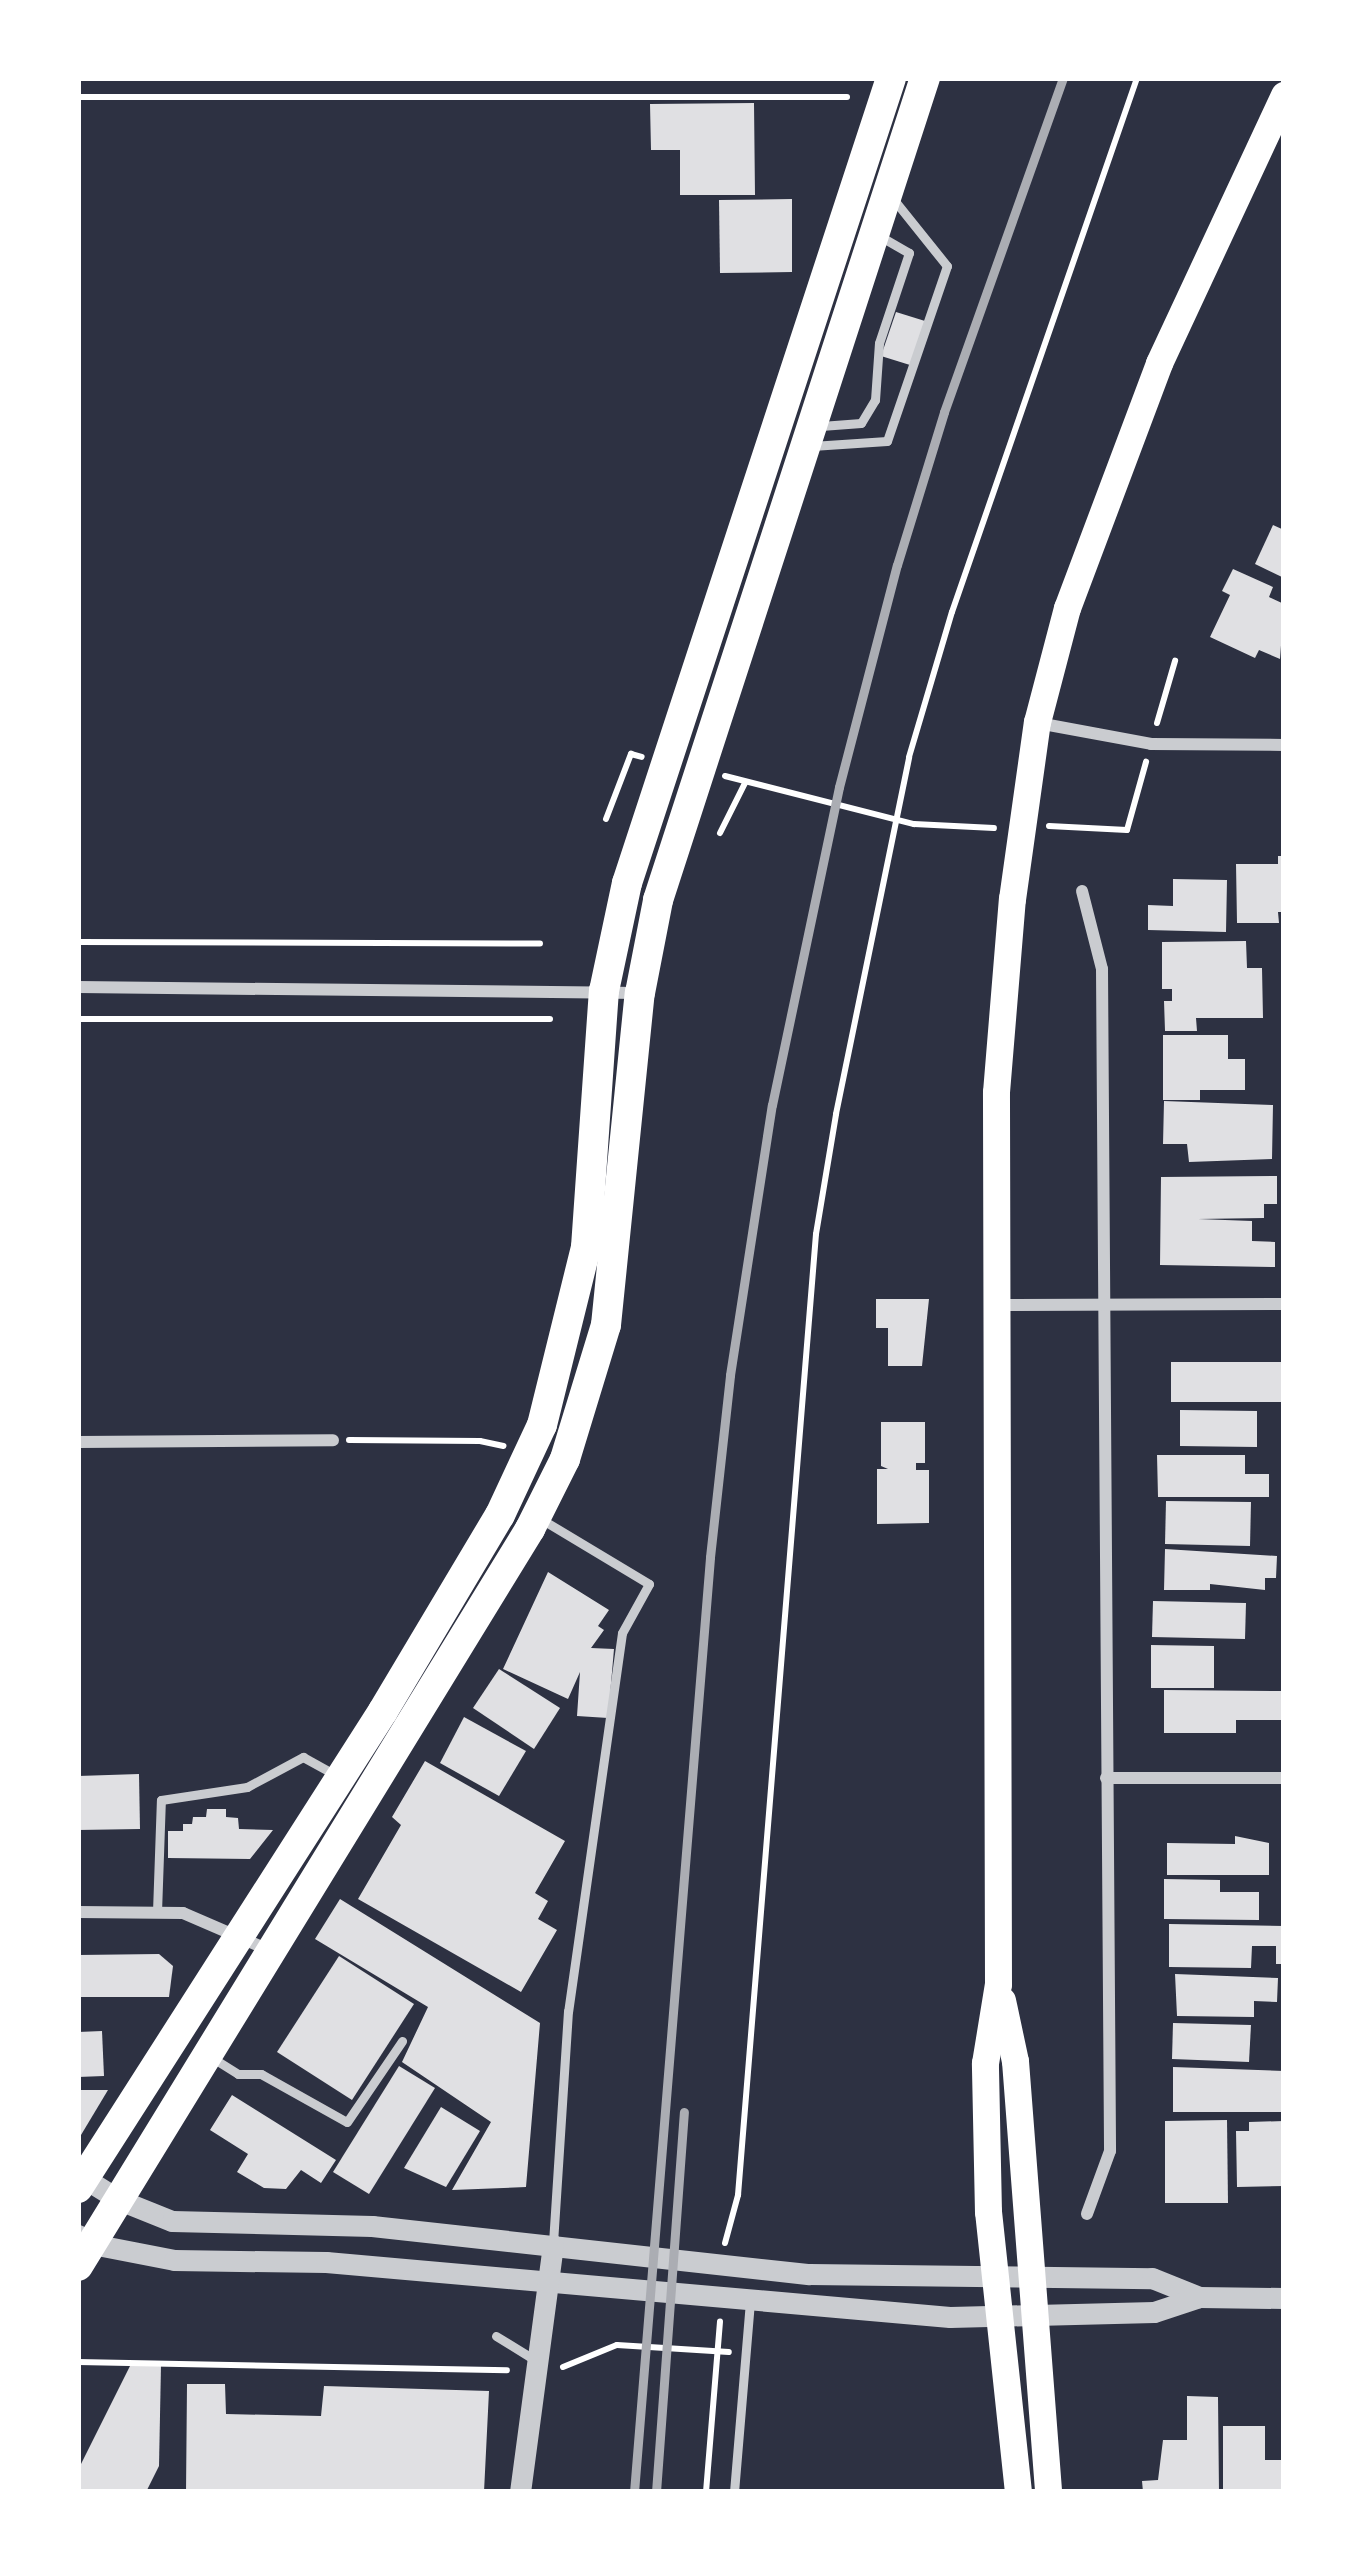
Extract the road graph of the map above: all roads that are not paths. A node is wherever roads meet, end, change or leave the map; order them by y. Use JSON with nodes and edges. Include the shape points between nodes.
{"nodes":[{"id":1,"x":891,"y":78,"type":"edge"},
{"id":2,"x":926,"y":78,"type":"edge"},
{"id":3,"x":1280,"y":112,"type":"edge"},
{"id":4,"x":857,"y":174,"type":"junction"},
{"id":5,"x":886,"y":190,"type":"junction"},
{"id":6,"x":873,"y":232,"type":"junction"},
{"id":7,"x":798,"y":432,"type":"junction"},
{"id":8,"x":1037,"y":722,"type":"junction"},
{"id":9,"x":1284,"y":745,"type":"edge"},
{"id":10,"x":1082,"y":891,"type":"dead end"},
{"id":11,"x":78,"y":987,"type":"edge"},
{"id":12,"x":604,"y":991,"type":"junction"},
{"id":13,"x":640,"y":993,"type":"junction"},
{"id":14,"x":1284,"y":1304,"type":"edge"},
{"id":15,"x":997,"y":1305,"type":"junction"},
{"id":16,"x":1105,"y":1307,"type":"junction"},
{"id":17,"x":334,"y":1440,"type":"road end"},
{"id":18,"x":78,"y":1442,"type":"edge"},
{"id":19,"x":536,"y":1516,"type":"junction"},
{"id":20,"x":340,"y":1778,"type":"junction"},
{"id":21,"x":1106,"y":1778,"type":"junction"},
{"id":22,"x":1284,"y":1778,"type":"edge"},
{"id":23,"x":78,"y":1912,"type":"edge"},
{"id":24,"x":157,"y":1912,"type":"junction"},
{"id":25,"x":243,"y":1934,"type":"junction"},
{"id":26,"x":270,"y":1951,"type":"junction"},
{"id":27,"x":998,"y":1984,"type":"junction"},
{"id":28,"x":402,"y":2041,"type":"dead end"},
{"id":29,"x":206,"y":2054,"type":"junction"},
{"id":30,"x":81,"y":2183,"type":"edge"},
{"id":31,"x":117,"y":2199,"type":"junction"},
{"id":32,"x":1088,"y":2214,"type":"dead end"},
{"id":33,"x":554,"y":2246,"type":"junction"},
{"id":34,"x":83,"y":2248,"type":"edge"},
{"id":35,"x":1031,"y":2275,"type":"junction"},
{"id":36,"x":994,"y":2276,"type":"junction"},
{"id":37,"x":545,"y":2282,"type":"junction"},
{"id":38,"x":1198,"y":2296,"type":"junction"},
{"id":39,"x":1284,"y":2299,"type":"edge"},
{"id":40,"x":750,"y":2302,"type":"junction"},
{"id":41,"x":996,"y":2313,"type":"junction"},
{"id":42,"x":1034,"y":2314,"type":"junction"},
{"id":43,"x":496,"y":2336,"type":"dead end"},
{"id":44,"x":543,"y":2366,"type":"junction"},
{"id":45,"x":520,"y":2492,"type":"edge"},
{"id":46,"x":734,"y":2492,"type":"edge"},
{"id":47,"x":1018,"y":2492,"type":"edge"},
{"id":48,"x":1048,"y":2492,"type":"edge"}],
"edges":[{"from":1,"to":4,"type":"highway"},
{"from":2,"to":5,"type":"highway"},
{"from":3,"to":8,"type":"main road","via":[[1115,470],[1066,608]]},
{"from":4,"to":5,"type":"lane"},
{"from":4,"to":7,"type":"highway"},
{"from":5,"to":6,"type":"highway"},
{"from":5,"to":7,"type":"lane","via":[[947,266],[887,440]]},
{"from":6,"to":7,"type":"highway"},
{"from":6,"to":7,"type":"lane","via":[[909,253],[879,343],[875,400],[861,423]]},
{"from":7,"to":12,"type":"highway","via":[[627,883]]},
{"from":7,"to":13,"type":"highway","via":[[658,900]]},
{"from":8,"to":9,"type":"street","via":[[1151,744]]},
{"from":8,"to":15,"type":"main road","via":[[996,1092]]},
{"from":10,"to":16,"type":"street","via":[[1102,969]]},
{"from":11,"to":12,"type":"street"},
{"from":12,"to":13,"type":"street"},
{"from":12,"to":20,"type":"highway","via":[[586,1247],[542,1425],[500,1515]]},
{"from":13,"to":19,"type":"highway","via":[[606,1325],[586,1399]]},
{"from":14,"to":16,"type":"street"},
{"from":15,"to":16,"type":"street"},
{"from":15,"to":27,"type":"main road"},
{"from":16,"to":21,"type":"street"},
{"from":17,"to":18,"type":"street"},
{"from":19,"to":26,"type":"highway"},
{"from":19,"to":33,"type":"lane","via":[[649,1584],[622,1633],[568,2011]]},
{"from":20,"to":24,"type":"lane","via":[[303,1756],[247,1787],[161,1800]]},
{"from":20,"to":25,"type":"highway"},
{"from":21,"to":22,"type":"street"},
{"from":21,"to":32,"type":"street","via":[[1110,2151]]},
{"from":23,"to":24,"type":"street"},
{"from":24,"to":25,"type":"street"},
{"from":25,"to":26,"type":"street"},
{"from":25,"to":30,"type":"highway"},
{"from":26,"to":29,"type":"highway"},
{"from":27,"to":35,"type":"main road","via":[[1015,2061]]},
{"from":27,"to":36,"type":"main road","via":[[985,2063]]},
{"from":28,"to":29,"type":"lane","via":[[347,2122]]},
{"from":29,"to":31,"type":"highway"},
{"from":30,"to":31,"type":"street"},
{"from":31,"to":33,"type":"street","via":[[172,2221],[372,2226]]},
{"from":31,"to":34,"type":"highway"},
{"from":33,"to":36,"type":"street","via":[[809,2274]]},
{"from":33,"to":37,"type":"street"},
{"from":34,"to":37,"type":"street"},
{"from":35,"to":36,"type":"street"},
{"from":35,"to":38,"type":"street","via":[[1152,2278]]},
{"from":35,"to":42,"type":"main road"},
{"from":36,"to":41,"type":"main road"},
{"from":37,"to":40,"type":"street"},
{"from":37,"to":44,"type":"street"},
{"from":38,"to":39,"type":"street"},
{"from":38,"to":42,"type":"street","via":[[1154,2312]]},
{"from":40,"to":41,"type":"street","via":[[950,2317]]},
{"from":40,"to":46,"type":"lane"},
{"from":41,"to":42,"type":"street"},
{"from":41,"to":47,"type":"main road"},
{"from":42,"to":48,"type":"main road"},
{"from":43,"to":44,"type":"lane"},
{"from":44,"to":45,"type":"street"}]}
